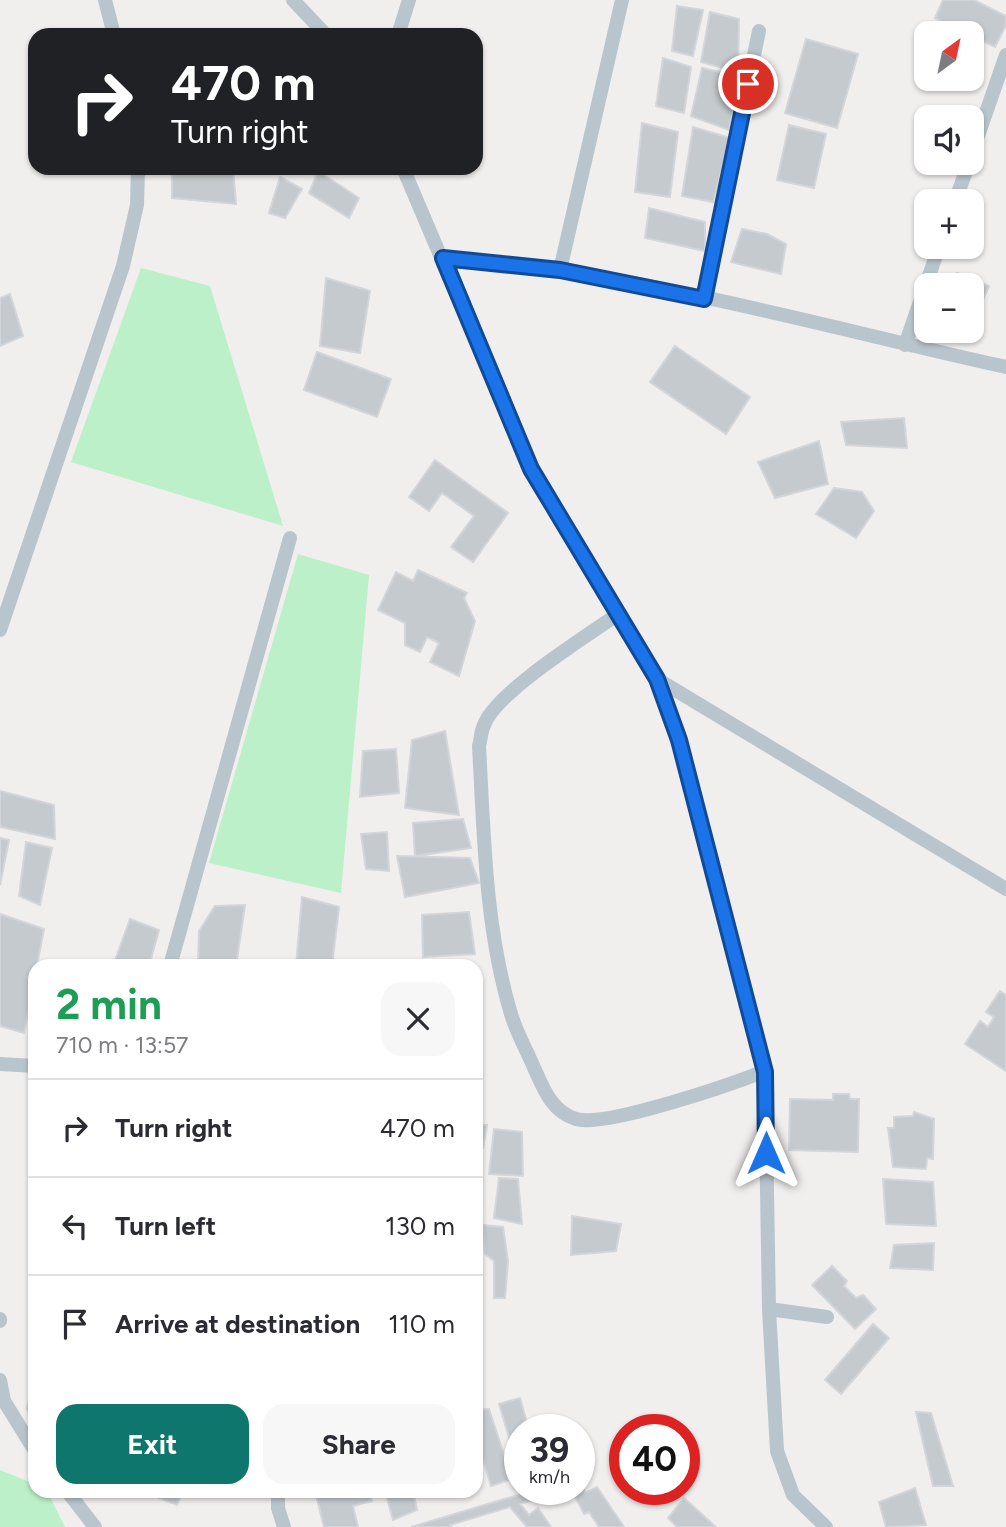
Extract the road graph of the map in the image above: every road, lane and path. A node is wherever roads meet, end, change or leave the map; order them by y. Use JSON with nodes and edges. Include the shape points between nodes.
{"nodes":[{"id":1,"x":105,"y":0,"type":"edge"},
{"id":2,"x":293,"y":0,"type":"edge"},
{"id":3,"x":409,"y":0,"type":"edge"},
{"id":4,"x":622,"y":0,"type":"edge"},
{"id":5,"x":112,"y":28,"type":"edge"},
{"id":6,"x":319,"y":28,"type":"edge"},
{"id":7,"x":400,"y":28,"type":"edge"},
{"id":8,"x":759,"y":31,"type":"dead end"},
{"id":9,"x":1006,"y":55,"type":"edge"},
{"id":10,"x":1002,"y":79,"type":"edge"},
{"id":11,"x":984,"y":124,"type":"edge"},
{"id":12,"x":138,"y":175,"type":"edge"},
{"id":13,"x":406,"y":175,"type":"edge"},
{"id":14,"x":443,"y":258,"type":"junction"},
{"id":15,"x":935,"y":259,"type":"edge"},
{"id":16,"x":560,"y":270,"type":"junction"},
{"id":17,"x":704,"y":299,"type":"junction"},
{"id":18,"x":905,"y":345,"type":"junction"},
{"id":19,"x":1006,"y":367,"type":"edge"},
{"id":20,"x":290,"y":538,"type":"dead end"},
{"id":21,"x":618,"y":614,"type":"junction"},
{"id":22,"x":0,"y":630,"type":"edge"},
{"id":23,"x":657,"y":679,"type":"junction"},
{"id":24,"x":1006,"y":889,"type":"edge"},
{"id":25,"x":172,"y":959,"type":"edge"},
{"id":26,"x":0,"y":1064,"type":"edge"},
{"id":27,"x":28,"y":1066,"type":"edge"},
{"id":28,"x":765,"y":1072,"type":"junction"},
{"id":29,"x":769,"y":1309,"type":"junction"},
{"id":30,"x":828,"y":1317,"type":"dead end"},
{"id":31,"x":0,"y":1380,"type":"edge"},
{"id":32,"x":28,"y":1440,"type":"edge"},
{"id":33,"x":72,"y":1498,"type":"edge"},
{"id":34,"x":278,"y":1498,"type":"edge"},
{"id":35,"x":95,"y":1527,"type":"edge"},
{"id":36,"x":284,"y":1527,"type":"edge"},
{"id":37,"x":826,"y":1527,"type":"edge"}],
"edges":[{"from":1,"to":5,"type":"street"},
{"from":2,"to":6,"type":"street"},
{"from":3,"to":7,"type":"street"},
{"from":4,"to":16,"type":"street"},
{"from":8,"to":17,"type":"street"},
{"from":9,"to":10,"type":"street"},
{"from":10,"to":11,"type":"street"},
{"from":12,"to":22,"type":"street","via":[[137,205],[123,266]]},
{"from":13,"to":14,"type":"street"},
{"from":14,"to":16,"type":"street"},
{"from":14,"to":21,"type":"street","via":[[531,469]]},
{"from":15,"to":18,"type":"street"},
{"from":16,"to":17,"type":"street"},
{"from":17,"to":18,"type":"street"},
{"from":18,"to":19,"type":"street"},
{"from":20,"to":25,"type":"street"},
{"from":21,"to":23,"type":"street"},
{"from":21,"to":28,"type":"street","via":[[540,669],[495,707],[484,723],[479,746],[488,907],[511,1015],[546,1095],[559,1110],[576,1119],[594,1121],[682,1100]]},
{"from":23,"to":24,"type":"street"},
{"from":23,"to":28,"type":"street","via":[[679,740]]},
{"from":26,"to":27,"type":"street"},
{"from":28,"to":29,"type":"street"},
{"from":29,"to":30,"type":"street"},
{"from":29,"to":37,"type":"street","via":[[776,1451],[793,1495]]},
{"from":31,"to":32,"type":"street","via":[[4,1401]]},
{"from":33,"to":35,"type":"street"},
{"from":34,"to":36,"type":"street"}]}
